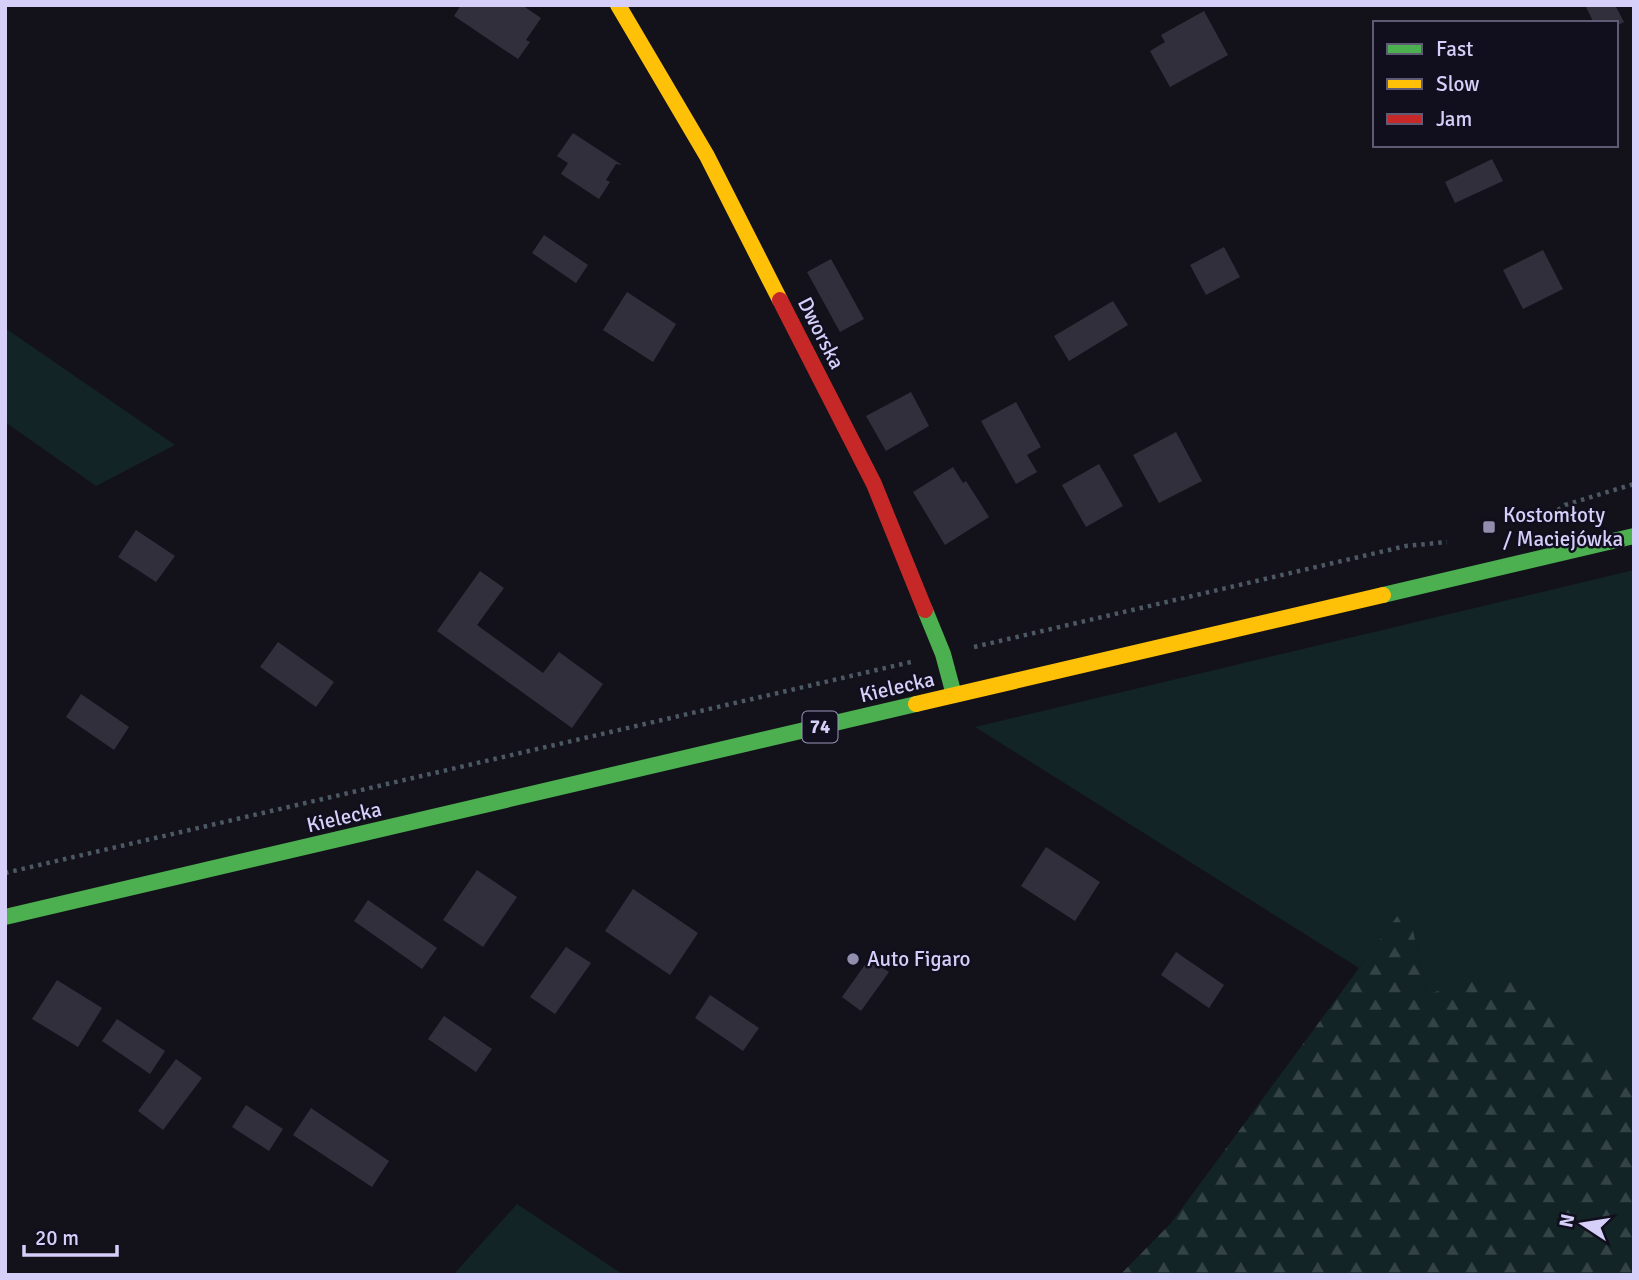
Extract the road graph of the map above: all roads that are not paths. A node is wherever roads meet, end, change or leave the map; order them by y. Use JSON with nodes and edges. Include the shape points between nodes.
{"nodes":[{"id":1,"x":618,"y":5,"type":"edge"},
{"id":2,"x":1634,"y":536,"type":"edge"},
{"id":3,"x":954,"y":695,"type":"junction"},
{"id":4,"x":5,"y":917,"type":"edge"}],
"edges":[{"from":1,"to":3,"type":"main road","name":"Dworska","via":[[707,156],[868,472],[943,654]]},
{"from":2,"to":3,"type":"main road","name":"Kielecka","number":"74"},
{"from":3,"to":4,"type":"main road","name":"Kielecka","number":"74"}]}
